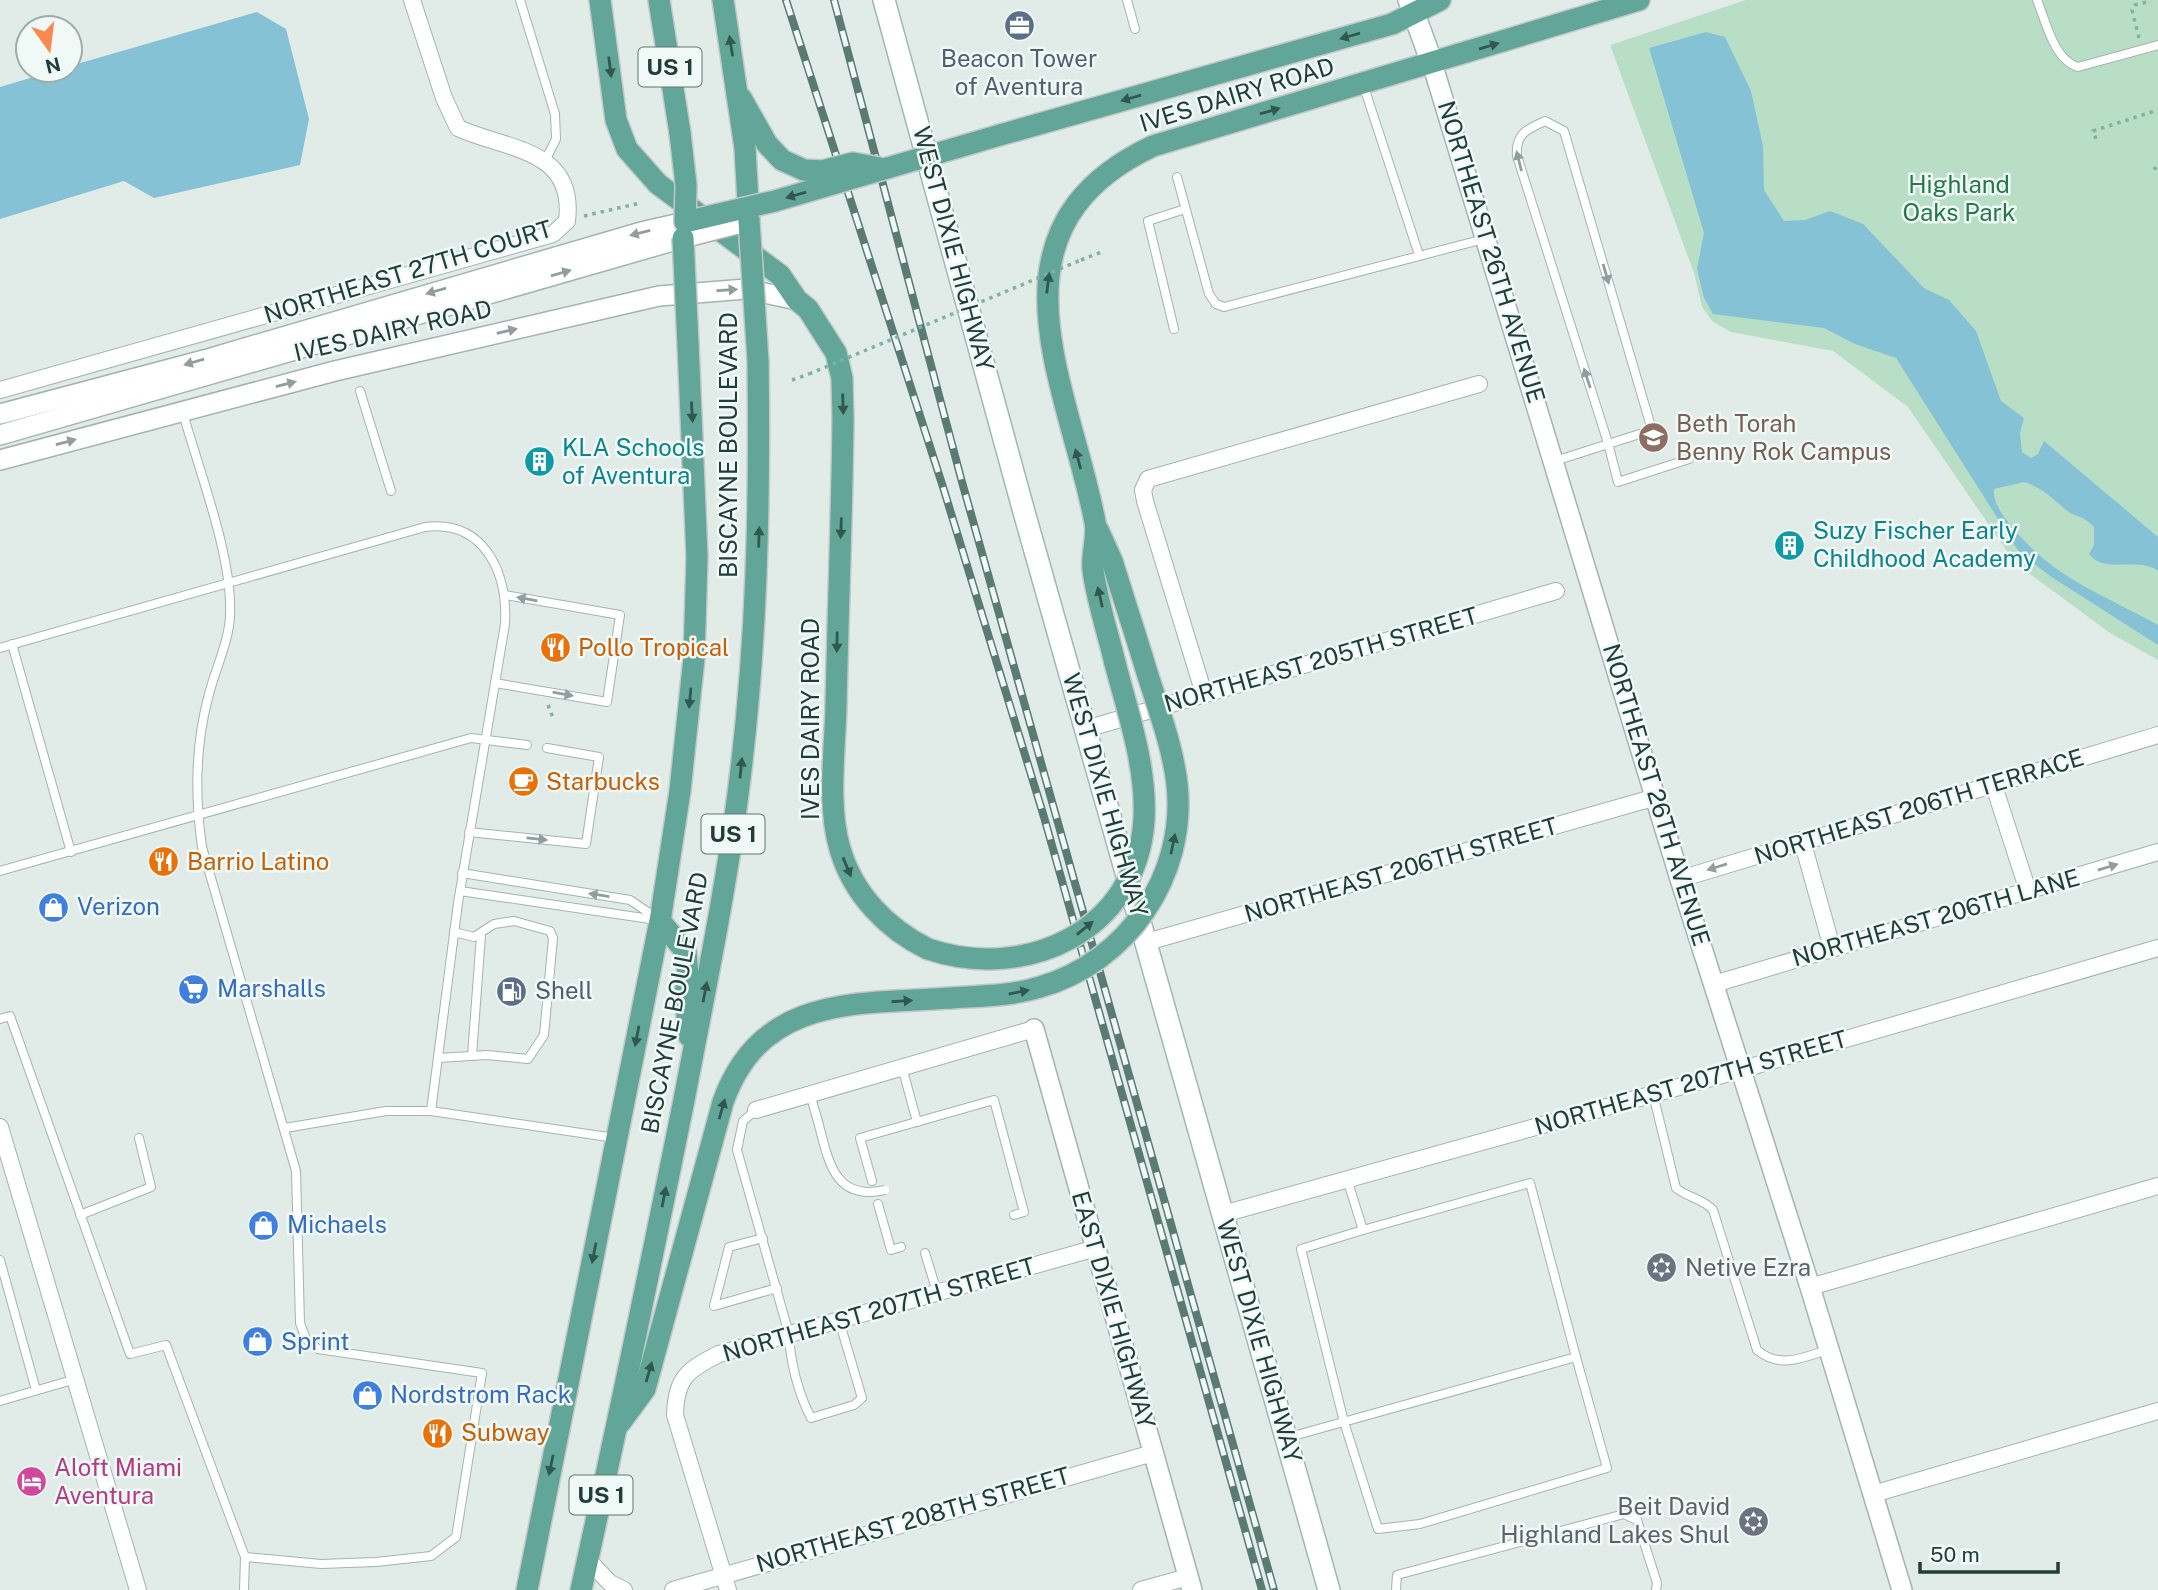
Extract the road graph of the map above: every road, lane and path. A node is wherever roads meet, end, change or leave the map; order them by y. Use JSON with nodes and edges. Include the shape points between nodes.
{"nodes":[{"id":1,"x":412,"y":0,"type":"edge"},
{"id":2,"x":520,"y":0,"type":"edge"},
{"id":3,"x":600,"y":0,"type":"edge"},
{"id":4,"x":659,"y":0,"type":"edge"},
{"id":5,"x":723,"y":0,"type":"edge"},
{"id":6,"x":884,"y":0,"type":"edge"},
{"id":7,"x":1127,"y":0,"type":"edge"},
{"id":8,"x":1440,"y":0,"type":"edge"},
{"id":9,"x":1639,"y":0,"type":"edge"},
{"id":10,"x":2037,"y":0,"type":"edge"},
{"id":11,"x":2151,"y":1,"type":"edge"},
{"id":12,"x":1412,"y":6,"type":"edge"},
{"id":13,"x":1135,"y":29,"type":"dead end"},
{"id":14,"x":2158,"y":45,"type":"edge"},
{"id":15,"x":2142,"y":50,"type":"junction"},
{"id":16,"x":1432,"y":63,"type":"junction"},
{"id":17,"x":1363,"y":84,"type":"junction"},
{"id":18,"x":738,"y":93,"type":"junction"},
{"id":19,"x":2158,"y":110,"type":"edge"},
{"id":20,"x":2096,"y":139,"type":"dead end"},
{"id":21,"x":545,"y":161,"type":"junction"},
{"id":22,"x":2154,"y":167,"type":"dead end"},
{"id":23,"x":886,"y":169,"type":"junction"},
{"id":24,"x":2158,"y":172,"type":"edge"},
{"id":25,"x":1177,"y":177,"type":"dead end"},
{"id":26,"x":640,"y":203,"type":"dead end"},
{"id":27,"x":1185,"y":209,"type":"junction"},
{"id":28,"x":749,"y":214,"type":"junction"},
{"id":29,"x":588,"y":215,"type":"dead end"},
{"id":30,"x":684,"y":230,"type":"junction"},
{"id":31,"x":1487,"y":238,"type":"junction"},
{"id":32,"x":1102,"y":251,"type":"dead end"},
{"id":33,"x":598,"y":253,"type":"junction"},
{"id":34,"x":1419,"y":255,"type":"junction"},
{"id":35,"x":797,"y":300,"type":"junction"},
{"id":36,"x":1174,"y":329,"type":"dead end"},
{"id":37,"x":792,"y":380,"type":"dead end"},
{"id":38,"x":1479,"y":384,"type":"dead end"},
{"id":39,"x":0,"y":390,"type":"edge"},
{"id":40,"x":360,"y":391,"type":"dead end"},
{"id":41,"x":182,"y":410,"type":"junction"},
{"id":42,"x":0,"y":414,"type":"edge"},
{"id":43,"x":0,"y":435,"type":"edge"},
{"id":44,"x":1608,"y":443,"type":"junction"},
{"id":45,"x":1689,"y":459,"type":"dead end"},
{"id":46,"x":0,"y":460,"type":"edge"},
{"id":47,"x":1555,"y":461,"type":"junction"},
{"id":48,"x":391,"y":491,"type":"dead end"},
{"id":49,"x":1096,"y":525,"type":"junction"},
{"id":50,"x":227,"y":583,"type":"junction"},
{"id":51,"x":1556,"y":592,"type":"dead end"},
{"id":52,"x":505,"y":595,"type":"junction"},
{"id":53,"x":12,"y":644,"type":"junction"},
{"id":54,"x":0,"y":648,"type":"edge"},
{"id":55,"x":495,"y":683,"type":"junction"},
{"id":56,"x":1204,"y":694,"type":"junction"},
{"id":57,"x":548,"y":705,"type":"dead end"},
{"id":58,"x":553,"y":718,"type":"dead end"},
{"id":59,"x":1086,"y":729,"type":"junction"},
{"id":60,"x":2158,"y":735,"type":"edge"},
{"id":61,"x":485,"y":739,"type":"junction"},
{"id":62,"x":527,"y":745,"type":"dead end"},
{"id":63,"x":547,"y":748,"type":"dead end"},
{"id":64,"x":1994,"y":786,"type":"junction"},
{"id":65,"x":1656,"y":797,"type":"junction"},
{"id":66,"x":198,"y":816,"type":"junction"},
{"id":67,"x":469,"y":832,"type":"junction"},
{"id":68,"x":1802,"y":841,"type":"junction"},
{"id":69,"x":71,"y":852,"type":"junction"},
{"id":70,"x":2158,"y":852,"type":"edge"},
{"id":71,"x":0,"y":872,"type":"edge"},
{"id":72,"x":463,"y":873,"type":"junction"},
{"id":73,"x":1680,"y":878,"type":"junction"},
{"id":74,"x":460,"y":891,"type":"junction"},
{"id":75,"x":2028,"y":891,"type":"junction"},
{"id":76,"x":660,"y":921,"type":"junction"},
{"id":77,"x":454,"y":932,"type":"junction"},
{"id":78,"x":481,"y":934,"type":"junction"},
{"id":79,"x":1147,"y":942,"type":"junction"},
{"id":80,"x":1832,"y":948,"type":"junction"},
{"id":81,"x":2158,"y":948,"type":"edge"},
{"id":82,"x":1714,"y":984,"type":"junction"},
{"id":83,"x":0,"y":1019,"type":"edge"},
{"id":84,"x":1034,"y":1029,"type":"joint"},
{"id":85,"x":472,"y":1056,"type":"junction"},
{"id":86,"x":438,"y":1058,"type":"junction"},
{"id":87,"x":691,"y":1059,"type":"junction"},
{"id":88,"x":902,"y":1067,"type":"junction"},
{"id":89,"x":1740,"y":1070,"type":"junction"},
{"id":90,"x":810,"y":1094,"type":"junction"},
{"id":91,"x":1653,"y":1094,"type":"junction"},
{"id":92,"x":756,"y":1110,"type":"joint"},
{"id":93,"x":431,"y":1111,"type":"junction"},
{"id":94,"x":917,"y":1122,"type":"junction"},
{"id":95,"x":0,"y":1127,"type":"edge"},
{"id":96,"x":285,"y":1128,"type":"junction"},
{"id":97,"x":139,"y":1138,"type":"dead end"},
{"id":98,"x":617,"y":1139,"type":"junction"},
{"id":99,"x":5,"y":1160,"type":"edge"},
{"id":100,"x":1348,"y":1179,"type":"junction"},
{"id":101,"x":872,"y":1181,"type":"dead end"},
{"id":102,"x":2158,"y":1186,"type":"edge"},
{"id":103,"x":885,"y":1190,"type":"dead end"},
{"id":104,"x":878,"y":1204,"type":"dead end"},
{"id":105,"x":1223,"y":1214,"type":"junction"},
{"id":106,"x":80,"y":1215,"type":"junction"},
{"id":107,"x":1014,"y":1215,"type":"dead end"},
{"id":108,"x":1363,"y":1230,"type":"junction"},
{"id":109,"x":763,"y":1238,"type":"junction"},
{"id":110,"x":901,"y":1247,"type":"dead end"},
{"id":111,"x":1096,"y":1248,"type":"junction"},
{"id":112,"x":925,"y":1253,"type":"dead end"},
{"id":113,"x":0,"y":1260,"type":"edge"},
{"id":114,"x":1810,"y":1287,"type":"junction"},
{"id":115,"x":777,"y":1288,"type":"junction"},
{"id":116,"x":937,"y":1292,"type":"junction"},
{"id":117,"x":839,"y":1319,"type":"junction"},
{"id":118,"x":789,"y":1334,"type":"junction"},
{"id":119,"x":1829,"y":1350,"type":"junction"},
{"id":120,"x":1576,"y":1357,"type":"junction"},
{"id":121,"x":76,"y":1379,"type":"junction"},
{"id":122,"x":36,"y":1390,"type":"junction"},
{"id":123,"x":0,"y":1401,"type":"edge"},
{"id":124,"x":2158,"y":1411,"type":"edge"},
{"id":125,"x":1344,"y":1422,"type":"junction"},
{"id":126,"x":615,"y":1430,"type":"junction"},
{"id":127,"x":1286,"y":1438,"type":"junction"},
{"id":128,"x":1153,"y":1453,"type":"junction"},
{"id":129,"x":1873,"y":1494,"type":"junction"},
{"id":130,"x":245,"y":1557,"type":"junction"},
{"id":131,"x":588,"y":1560,"type":"junction"},
{"id":132,"x":723,"y":1574,"type":"junction"},
{"id":133,"x":1190,"y":1583,"type":"edge"},
{"id":134,"x":138,"y":1590,"type":"edge"},
{"id":135,"x":244,"y":1590,"type":"edge"},
{"id":136,"x":527,"y":1590,"type":"edge"},
{"id":137,"x":581,"y":1590,"type":"edge"},
{"id":138,"x":624,"y":1590,"type":"edge"},
{"id":139,"x":673,"y":1590,"type":"edge"},
{"id":140,"x":727,"y":1590,"type":"edge"},
{"id":141,"x":1141,"y":1590,"type":"edge"},
{"id":142,"x":1329,"y":1590,"type":"edge"},
{"id":143,"x":1395,"y":1590,"type":"edge"},
{"id":144,"x":1656,"y":1590,"type":"edge"},
{"id":145,"x":1902,"y":1590,"type":"edge"}],
"edges":[{"from":1,"to":21,"type":"street","via":[[458,128],[487,141],[527,149]]},
{"from":2,"to":21,"type":"lane","via":[[555,114],[556,139]]},
{"from":3,"to":35,"type":"main road","one_way":true,"via":[[616,120],[632,158],[658,184],[780,275]]},
{"from":4,"to":30,"type":"main road","name":"BISCAYNE BOULEVARD","number":"US 1","bridge":true,"via":[[686,185]]},
{"from":18,"to":5,"type":"main road","name":"BISCAYNE BOULEVARD","number":"US 1","one_way":true},
{"from":6,"to":59,"type":"main road","name":"WEST DIXIE HIGHWAY"},
{"from":7,"to":13,"type":"lane"},
{"from":8,"to":12,"type":"main road","name":"IVES DAIRY ROAD"},
{"from":16,"to":9,"type":"main road","name":"IVES DAIRY ROAD","one_way":true},
{"from":10,"to":15,"type":"lane","via":[[2068,64],[2078,67]]},
{"from":11,"to":15,"type":"path","via":[[2132,10]]},
{"from":12,"to":16,"type":"main road","name":"NORTHEAST 26TH AVENUE"},
{"from":12,"to":23,"type":"main road","name":"IVES DAIRY ROAD","one_way":true,"bridge":true,"via":[[1392,24]]},
{"from":14,"to":15,"type":"lane"},
{"from":16,"to":17,"type":"main road","name":"IVES DAIRY ROAD"},
{"from":16,"to":31,"type":"street","name":"NORTHEAST 26TH AVENUE"},
{"from":17,"to":34,"type":"lane"},
{"from":49,"to":17,"type":"main road","name":"IVES DAIRY ROAD","one_way":true,"via":[[1046,319],[1050,267],[1069,219],[1100,179],[1153,146]]},
{"from":18,"to":23,"type":"main road","bridge":true,"via":[[767,144],[782,160],[804,170],[822,171],[853,163]]},
{"from":18,"to":28,"type":"main road","name":"BISCAYNE BOULEVARD","number":"US 1"},
{"from":19,"to":20,"type":"path","via":[[2094,131]]},
{"from":21,"to":39,"type":"street","name":"NORTHEAST 27TH COURT","via":[[562,180],[569,206],[567,221],[553,234]]},
{"from":22,"to":24,"type":"path"},
{"from":23,"to":28,"type":"main road","name":"IVES DAIRY ROAD","one_way":true,"bridge":true},
{"from":25,"to":27,"type":"lane"},
{"from":26,"to":29,"type":"path"},
{"from":27,"to":34,"type":"lane","via":[[1209,294],[1224,307]]},
{"from":27,"to":36,"type":"lane","via":[[1149,221]]},
{"from":28,"to":30,"type":"main road","name":"IVES DAIRY ROAD","bridge":true},
{"from":87,"to":28,"type":"main road","name":"BISCAYNE BOULEVARD","number":"US 1","one_way":true,"bridge":true,"via":[[726,883],[747,720],[760,512],[758,361]]},
{"from":30,"to":33,"type":"street","name":"IVES DAIRY ROAD"},
{"from":30,"to":76,"type":"main road","name":"BISCAYNE BOULEVARD","number":"US 1","one_way":true,"bridge":true,"via":[[696,502],[695,629],[685,757]]},
{"from":31,"to":34,"type":"lane"},
{"from":31,"to":47,"type":"street","name":"NORTHEAST 26TH AVENUE"},
{"from":32,"to":37,"type":"path","bridge":true},
{"from":33,"to":42,"type":"street","name":"IVES DAIRY ROAD","one_way":true},
{"from":43,"to":33,"type":"street","name":"IVES DAIRY ROAD","one_way":true},
{"from":41,"to":35,"type":"street","name":"IVES DAIRY ROAD","one_way":true,"via":[[659,296],[746,289]]},
{"from":35,"to":49,"type":"main road","name":"IVES DAIRY ROAD","one_way":true,"bridge":true,"via":[[828,338],[842,378],[837,836],[846,867],[865,899],[896,930],[928,949],[982,961],[1038,954],[1079,933],[1101,914],[1119,891],[1138,849],[1144,806],[1138,758],[1093,569]]},
{"from":38,"to":56,"type":"street","via":[[1168,471],[1145,483],[1145,501]]},
{"from":40,"to":48,"type":"lane"},
{"from":46,"to":41,"type":"street","name":"IVES DAIRY ROAD","one_way":true},
{"from":41,"to":50,"type":"lane"},
{"from":44,"to":44,"type":"lane","one_way":true,"via":[[1517,156],[1516,143],[1523,131],[1545,121],[1564,131],[1652,430]]},
{"from":44,"to":45,"type":"lane","via":[[1618,482]]},
{"from":44,"to":47,"type":"lane"},
{"from":47,"to":65,"type":"street","name":"NORTHEAST 26TH AVENUE"},
{"from":126,"to":49,"type":"main road","one_way":true,"bridge":true,"via":[[645,1390],[733,1077],[759,1043],[809,1012],[1002,995],[1063,980],[1117,945],[1153,899],[1174,842],[1178,803],[1170,754],[1142,656]]},
{"from":50,"to":52,"type":"lane","via":[[439,525],[453,527],[481,545],[494,562]]},
{"from":50,"to":53,"type":"lane"},
{"from":50,"to":66,"type":"lane","via":[[230,617],[207,702],[197,784]]},
{"from":51,"to":56,"type":"street","name":"NORTHEAST 205TH STREET"},
{"from":52,"to":55,"type":"lane"},
{"from":55,"to":52,"type":"lane","one_way":true,"via":[[607,702],[620,615]]},
{"from":53,"to":54,"type":"lane"},
{"from":53,"to":69,"type":"lane"},
{"from":55,"to":61,"type":"lane"},
{"from":56,"to":59,"type":"street","name":"NORTHEAST 205TH STREET"},
{"from":57,"to":58,"type":"path"},
{"from":59,"to":79,"type":"main road","name":"WEST DIXIE HIGHWAY"},
{"from":60,"to":64,"type":"street","name":"NORTHEAST 206TH TERRACE"},
{"from":61,"to":62,"type":"lane"},
{"from":61,"to":66,"type":"lane","via":[[471,738]]},
{"from":61,"to":67,"type":"lane"},
{"from":67,"to":63,"type":"lane","one_way":true,"via":[[586,844],[599,757]]},
{"from":64,"to":68,"type":"street","name":"NORTHEAST 206TH TERRACE"},
{"from":64,"to":75,"type":"street"},
{"from":65,"to":73,"type":"street","name":"NORTHEAST 26TH AVENUE"},
{"from":65,"to":79,"type":"street","name":"NORTHEAST 206TH STREET"},
{"from":66,"to":69,"type":"lane"},
{"from":66,"to":96,"type":"lane","via":[[202,847]]},
{"from":67,"to":72,"type":"lane"},
{"from":68,"to":73,"type":"street","name":"NORTHEAST 206TH TERRACE","one_way":true},
{"from":68,"to":80,"type":"street"},
{"from":69,"to":71,"type":"lane"},
{"from":75,"to":70,"type":"street","name":"NORTHEAST 206TH LANE","one_way":true},
{"from":72,"to":74,"type":"lane"},
{"from":76,"to":72,"type":"lane","one_way":true,"via":[[630,900]]},
{"from":73,"to":82,"type":"street","name":"NORTHEAST 26TH AVENUE"},
{"from":74,"to":76,"type":"lane"},
{"from":74,"to":77,"type":"lane"},
{"from":75,"to":80,"type":"street","name":"NORTHEAST 206TH LANE"},
{"from":76,"to":87,"type":"main road","via":[[686,952]]},
{"from":76,"to":98,"type":"main road","name":"BISCAYNE BOULEVARD","number":"US 1","one_way":true},
{"from":77,"to":78,"type":"lane","via":[[474,937]]},
{"from":77,"to":86,"type":"lane"},
{"from":78,"to":85,"type":"lane"},
{"from":78,"to":85,"type":"lane","via":[[494,924],[514,921],[550,931],[552,950],[544,1035],[532,1055],[528,1059]]},
{"from":79,"to":105,"type":"main road","name":"WEST DIXIE HIGHWAY"},
{"from":80,"to":82,"type":"street","name":"NORTHEAST 206TH LANE"},
{"from":81,"to":89,"type":"street","name":"NORTHEAST 207TH STREET"},
{"from":82,"to":89,"type":"street","name":"NORTHEAST 26TH AVENUE"},
{"from":83,"to":106,"type":"lane","via":[[10,1016]]},
{"from":84,"to":88,"type":"street"},
{"from":84,"to":111,"type":"street","name":"EAST DIXIE HIGHWAY"},
{"from":85,"to":86,"type":"lane"},
{"from":86,"to":93,"type":"lane"},
{"from":126,"to":87,"type":"main road","name":"BISCAYNE BOULEVARD","number":"US 1","one_way":true},
{"from":88,"to":90,"type":"street"},
{"from":88,"to":94,"type":"lane"},
{"from":89,"to":91,"type":"street","name":"NORTHEAST 207TH STREET"},
{"from":89,"to":114,"type":"street","name":"NORTHEAST 26TH AVENUE"},
{"from":90,"to":92,"type":"street"},
{"from":90,"to":103,"type":"lane","bridge":true,"via":[[832,1172],[850,1189],[867,1194]]},
{"from":91,"to":100,"type":"street","name":"NORTHEAST 207TH STREET"},
{"from":91,"to":119,"type":"lane","via":[[1676,1188],[1687,1197],[1705,1201],[1713,1210],[1757,1350],[1769,1360],[1787,1362]]},
{"from":92,"to":109,"type":"lane","via":[[743,1121],[737,1150]]},
{"from":93,"to":96,"type":"lane","via":[[386,1111]]},
{"from":93,"to":98,"type":"lane"},
{"from":94,"to":101,"type":"lane","via":[[860,1138]]},
{"from":94,"to":107,"type":"lane","via":[[993,1100],[1024,1212]]},
{"from":95,"to":99,"type":"street"},
{"from":96,"to":130,"type":"lane","via":[[296,1171],[300,1323],[306,1339],[318,1349],[482,1373],[456,1537],[431,1556],[376,1562],[321,1564]]},
{"from":97,"to":106,"type":"lane","via":[[151,1187]]},
{"from":98,"to":136,"type":"main road","name":"BISCAYNE BOULEVARD","number":"US 1","one_way":true},
{"from":99,"to":121,"type":"street"},
{"from":100,"to":105,"type":"street","name":"NORTHEAST 207TH STREET"},
{"from":100,"to":108,"type":"lane"},
{"from":102,"to":114,"type":"street"},
{"from":104,"to":110,"type":"lane","via":[[891,1250]]},
{"from":105,"to":127,"type":"main road","name":"WEST DIXIE HIGHWAY"},
{"from":106,"to":130,"type":"lane","via":[[130,1354],[166,1345]]},
{"from":108,"to":120,"type":"lane","via":[[1530,1183]]},
{"from":108,"to":125,"type":"lane","via":[[1301,1249]]},
{"from":109,"to":115,"type":"lane"},
{"from":109,"to":115,"type":"lane","via":[[729,1248],[713,1306]]},
{"from":111,"to":116,"type":"street","name":"NORTHEAST 207TH STREET"},
{"from":111,"to":128,"type":"street","name":"EAST DIXIE HIGHWAY"},
{"from":112,"to":116,"type":"lane"},
{"from":113,"to":122,"type":"lane"},
{"from":114,"to":119,"type":"street","name":"NORTHEAST 26TH AVENUE"},
{"from":115,"to":118,"type":"lane"},
{"from":116,"to":117,"type":"street","name":"NORTHEAST 207TH STREET"},
{"from":117,"to":118,"type":"street","name":"NORTHEAST 207TH STREET"},
{"from":117,"to":118,"type":"lane","via":[[862,1398],[855,1405],[811,1418]]},
{"from":118,"to":132,"type":"street","name":"NORTHEAST 207TH STREET","via":[[719,1354],[691,1368],[676,1391],[675,1415]]},
{"from":119,"to":129,"type":"street","name":"NORTHEAST 26TH AVENUE"},
{"from":120,"to":125,"type":"lane"},
{"from":120,"to":125,"type":"lane","via":[[1607,1468],[1420,1524],[1378,1529]]},
{"from":121,"to":122,"type":"lane"},
{"from":121,"to":134,"type":"street"},
{"from":122,"to":123,"type":"lane"},
{"from":124,"to":129,"type":"street"},
{"from":125,"to":127,"type":"lane"},
{"from":126,"to":131,"type":"main road","name":"BISCAYNE BOULEVARD","number":"US 1"},
{"from":127,"to":142,"type":"main road","name":"WEST DIXIE HIGHWAY"},
{"from":128,"to":132,"type":"street","name":"NORTHEAST 208TH STREET"},
{"from":128,"to":133,"type":"street","name":"EAST DIXIE HIGHWAY"},
{"from":129,"to":145,"type":"street","name":"NORTHEAST 26TH AVENUE"},
{"from":130,"to":135,"type":"lane"},
{"from":131,"to":137,"type":"main road","name":"BISCAYNE BOULEVARD","number":"US 1"},
{"from":131,"to":138,"type":"street","via":[[610,1583]]},
{"from":132,"to":139,"type":"street","name":"NORTHEAST 208TH STREET"},
{"from":132,"to":140,"type":"street"},
{"from":133,"to":141,"type":"street"},
{"from":143,"to":144,"type":"lane","via":[[1397,1575],[1624,1514],[1637,1520]]}]}
